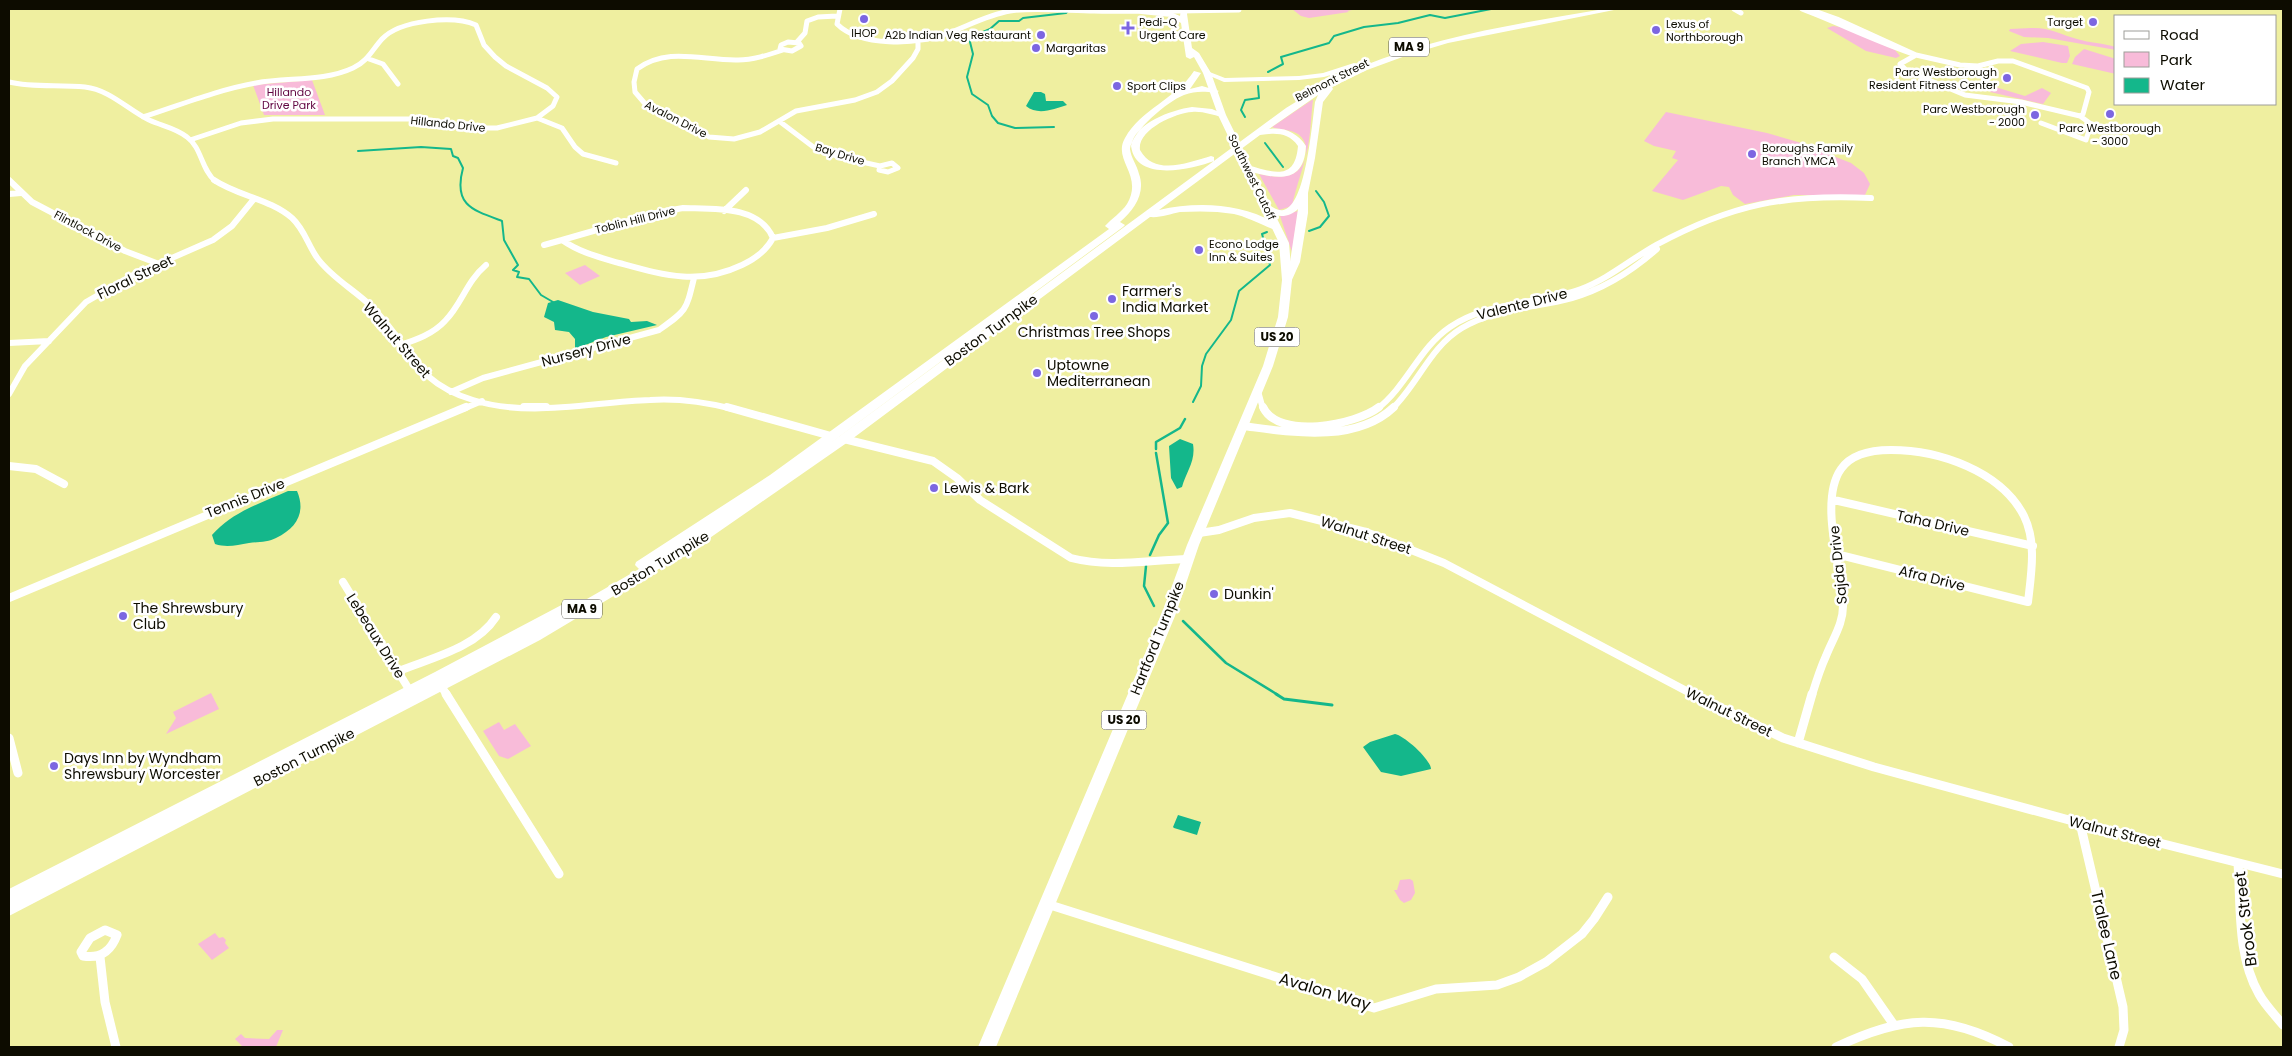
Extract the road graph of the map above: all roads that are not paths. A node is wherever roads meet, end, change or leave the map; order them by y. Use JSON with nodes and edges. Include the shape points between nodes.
{"nodes":[{"id":1,"x":840,"y":9,"type":"edge"},
{"id":2,"x":990,"y":9,"type":"edge"},
{"id":3,"x":1236,"y":9,"type":"edge"},
{"id":4,"x":1594,"y":9,"type":"edge"},
{"id":5,"x":1615,"y":9,"type":"edge"},
{"id":6,"x":1734,"y":9,"type":"edge"},
{"id":7,"x":1802,"y":9,"type":"edge"},
{"id":8,"x":1808,"y":9,"type":"edge"},
{"id":9,"x":1053,"y":10,"type":"edge"},
{"id":10,"x":1184,"y":10,"type":"edge"},
{"id":11,"x":1141,"y":12,"type":"junction"},
{"id":12,"x":1741,"y":13,"type":"dead end"},
{"id":13,"x":837,"y":16,"type":"junction"},
{"id":14,"x":1184,"y":22,"type":"junction"},
{"id":15,"x":950,"y":33,"type":"junction"},
{"id":16,"x":918,"y":41,"type":"junction"},
{"id":17,"x":796,"y":42,"type":"junction"},
{"id":18,"x":783,"y":50,"type":"junction"},
{"id":19,"x":1387,"y":54,"type":"junction"},
{"id":20,"x":1916,"y":55,"type":"junction"},
{"id":21,"x":369,"y":59,"type":"junction"},
{"id":22,"x":1359,"y":71,"type":"junction"},
{"id":23,"x":1202,"y":73,"type":"junction"},
{"id":24,"x":9,"y":82,"type":"edge"},
{"id":25,"x":398,"y":84,"type":"dead end"},
{"id":26,"x":1206,"y":88,"type":"junction"},
{"id":27,"x":1214,"y":91,"type":"junction"},
{"id":28,"x":1175,"y":97,"type":"junction"},
{"id":29,"x":1218,"y":104,"type":"junction"},
{"id":30,"x":1222,"y":115,"type":"junction"},
{"id":31,"x":2080,"y":116,"type":"junction"},
{"id":32,"x":144,"y":117,"type":"junction"},
{"id":33,"x":537,"y":118,"type":"junction"},
{"id":34,"x":779,"y":121,"type":"junction"},
{"id":35,"x":2041,"y":123,"type":"dead end"},
{"id":36,"x":1259,"y":133,"type":"junction"},
{"id":37,"x":1245,"y":139,"type":"junction"},
{"id":38,"x":190,"y":140,"type":"junction"},
{"id":39,"x":1227,"y":152,"type":"junction"},
{"id":40,"x":1211,"y":159,"type":"junction"},
{"id":41,"x":616,"y":164,"type":"dead end"},
{"id":42,"x":880,"y":166,"type":"dead end"},
{"id":43,"x":1247,"y":168,"type":"junction"},
{"id":44,"x":9,"y":180,"type":"edge"},
{"id":45,"x":746,"y":190,"type":"dead end"},
{"id":46,"x":21,"y":193,"type":"junction"},
{"id":47,"x":1302,"y":193,"type":"junction"},
{"id":48,"x":9,"y":194,"type":"edge"},
{"id":49,"x":1871,"y":198,"type":"dead end"},
{"id":50,"x":254,"y":199,"type":"junction"},
{"id":51,"x":1268,"y":208,"type":"junction"},
{"id":52,"x":724,"y":211,"type":"junction"},
{"id":53,"x":874,"y":214,"type":"dead end"},
{"id":54,"x":1143,"y":218,"type":"junction"},
{"id":55,"x":1277,"y":229,"type":"junction"},
{"id":56,"x":772,"y":238,"type":"junction"},
{"id":57,"x":562,"y":240,"type":"junction"},
{"id":58,"x":1114,"y":240,"type":"joint"},
{"id":59,"x":1665,"y":242,"type":"junction"},
{"id":60,"x":544,"y":245,"type":"dead end"},
{"id":61,"x":1083,"y":251,"type":"junction"},
{"id":62,"x":158,"y":264,"type":"junction"},
{"id":63,"x":486,"y":265,"type":"dead end"},
{"id":64,"x":694,"y":278,"type":"junction"},
{"id":65,"x":1287,"y":280,"type":"junction"},
{"id":66,"x":49,"y":341,"type":"junction"},
{"id":67,"x":9,"y":343,"type":"edge"},
{"id":68,"x":400,"y":345,"type":"junction"},
{"id":69,"x":451,"y":392,"type":"junction"},
{"id":70,"x":1258,"y":392,"type":"junction"},
{"id":71,"x":9,"y":394,"type":"edge"},
{"id":72,"x":482,"y":401,"type":"junction"},
{"id":73,"x":1377,"y":410,"type":"junction"},
{"id":74,"x":1384,"y":415,"type":"junction"},
{"id":75,"x":1243,"y":426,"type":"junction"},
{"id":76,"x":1311,"y":430,"type":"junction"},
{"id":77,"x":837,"y":438,"type":"junction"},
{"id":78,"x":9,"y":466,"type":"edge"},
{"id":79,"x":64,"y":484,"type":"dead end"},
{"id":80,"x":1834,"y":500,"type":"junction"},
{"id":81,"x":1199,"y":533,"type":"junction"},
{"id":82,"x":2032,"y":546,"type":"junction"},
{"id":83,"x":1836,"y":554,"type":"junction"},
{"id":84,"x":1188,"y":559,"type":"junction"},
{"id":85,"x":342,"y":582,"type":"dead end"},
{"id":86,"x":9,"y":598,"type":"edge"},
{"id":87,"x":2028,"y":602,"type":"joint"},
{"id":88,"x":496,"y":617,"type":"dead end"},
{"id":89,"x":398,"y":671,"type":"junction"},
{"id":90,"x":440,"y":686,"type":"junction"},
{"id":91,"x":410,"y":691,"type":"junction"},
{"id":92,"x":9,"y":738,"type":"edge"},
{"id":93,"x":1798,"y":743,"type":"junction"},
{"id":94,"x":18,"y":774,"type":"dead end"},
{"id":95,"x":2080,"y":823,"type":"junction"},
{"id":96,"x":2238,"y":864,"type":"junction"},
{"id":97,"x":559,"y":874,"type":"dead end"},
{"id":98,"x":2283,"y":874,"type":"edge"},
{"id":99,"x":9,"y":897,"type":"edge"},
{"id":100,"x":1608,"y":897,"type":"dead end"},
{"id":101,"x":1047,"y":904,"type":"junction"},
{"id":102,"x":9,"y":909,"type":"edge"},
{"id":103,"x":100,"y":957,"type":"dead end"},
{"id":104,"x":1834,"y":957,"type":"dead end"},
{"id":105,"x":1894,"y":1024,"type":"junction"},
{"id":106,"x":2283,"y":1025,"type":"edge"},
{"id":107,"x":116,"y":1047,"type":"edge"},
{"id":108,"x":987,"y":1047,"type":"edge"},
{"id":109,"x":1836,"y":1047,"type":"edge"},
{"id":110,"x":2009,"y":1047,"type":"edge"},
{"id":111,"x":2120,"y":1047,"type":"edge"}],
"edges":[{"from":1,"to":13,"type":"street"},
{"from":2,"to":15,"type":"street"},
{"from":3,"to":10,"type":"street","via":[[1239,10]]},
{"from":4,"to":19,"type":"main road","name":"Belmont Street","number":"MA 9","via":[[1476,30]]},
{"from":5,"to":22,"type":"main road","name":"Belmont Street","number":"MA 9","via":[[1454,39]]},
{"from":6,"to":12,"type":"street"},
{"from":7,"to":20,"type":"street"},
{"from":8,"to":20,"type":"street","via":[[1838,19]]},
{"from":9,"to":11,"type":"street"},
{"from":9,"to":15,"type":"street","via":[[994,13]]},
{"from":10,"to":11,"type":"street"},
{"from":10,"to":14,"type":"main road","name":"Southwest Cutoff","number":"US 20"},
{"from":11,"to":14,"type":"main road","via":[[1173,14]]},
{"from":13,"to":16,"type":"street","via":[[840,28],[857,37],[882,42]]},
{"from":13,"to":17,"type":"street","via":[[811,19],[806,23],[805,33]]},
{"from":14,"to":23,"type":"main road","name":"Southwest Cutoff","number":"US 20","via":[[1191,50],[1189,54]]},
{"from":15,"to":16,"type":"street"},
{"from":16,"to":34,"type":"street","name":"Avalon Drive","via":[[916,56],[882,89],[862,97],[802,109]]},
{"from":17,"to":18,"type":"street","name":"Avalon Drive","via":[[782,44]]},
{"from":17,"to":18,"type":"street","name":"Avalon Drive","via":[[802,45],[800,48]]},
{"from":18,"to":34,"type":"street","name":"Avalon Drive","via":[[742,60],[680,56],[656,59],[637,69],[635,88],[636,94],[649,108],[686,122],[717,139],[754,135]]},
{"from":19,"to":23,"type":"main road","via":[[1335,72],[1305,78],[1228,80]]},
{"from":19,"to":37,"type":"main road","name":"Belmont Street","number":"MA 9","via":[[1312,89]]},
{"from":20,"to":31,"type":"street","via":[[1900,66],[1965,94],[2022,102]]},
{"from":20,"to":31,"type":"street","via":[[1950,64],[1974,66],[2013,61],[2087,88],[2089,92]]},
{"from":21,"to":25,"type":"street","via":[[380,60],[386,65]]},
{"from":21,"to":32,"type":"street","name":"Hillando Drive","via":[[337,74],[244,85]]},
{"from":21,"to":33,"type":"street","name":"Hillando Drive","via":[[384,38],[405,27],[444,20],[472,23],[480,29],[486,48],[500,62],[556,94],[555,103]]},
{"from":22,"to":36,"type":"main road","name":"Belmont Street","number":"MA 9","via":[[1315,93]]},
{"from":22,"to":47,"type":"main road","via":[[1333,86],[1319,99],[1311,158]]},
{"from":23,"to":26,"type":"main road","name":"Southwest Cutoff","number":"US 20"},
{"from":23,"to":27,"type":"main road","name":"Southwest Cutoff","number":"US 20"},
{"from":23,"to":28,"type":"main road"},
{"from":24,"to":32,"type":"street","via":[[94,89],[122,101]]},
{"from":26,"to":27,"type":"main road"},
{"from":26,"to":28,"type":"main road","via":[[1193,89]]},
{"from":26,"to":29,"type":"main road","name":"Southwest Cutoff","number":"US 20"},
{"from":27,"to":29,"type":"main road","name":"Southwest Cutoff","number":"US 20"},
{"from":28,"to":61,"type":"main road","via":[[1139,124],[1129,137],[1125,152],[1136,175],[1135,195],[1122,216],[1083,247]]},
{"from":29,"to":30,"type":"main road","name":"Southwest Cutoff","number":"US 20"},
{"from":30,"to":40,"type":"main road","via":[[1190,110],[1170,115],[1148,127],[1135,145],[1140,157],[1160,167],[1184,168]]},
{"from":30,"to":43,"type":"main road","name":"Southwest Cutoff","number":"US 20"},
{"from":31,"to":35,"type":"street","via":[[2091,124],[2086,140]]},
{"from":32,"to":38,"type":"street"},
{"from":33,"to":38,"type":"street","name":"Hillando Drive","via":[[486,129],[417,119],[273,119],[241,123]]},
{"from":33,"to":41,"type":"street","via":[[562,128],[583,154]]},
{"from":34,"to":42,"type":"street","name":"Bay Drive","via":[[815,148]]},
{"from":36,"to":37,"type":"main road","name":"Belmont Street","number":"MA 9"},
{"from":36,"to":43,"type":"main road","via":[[1279,131],[1294,136],[1302,146],[1300,163],[1292,172],[1276,175]]},
{"from":37,"to":39,"type":"main road","name":"Belmont Street","number":"MA 9"},
{"from":38,"to":50,"type":"street","name":"Walnut Street","via":[[211,178]]},
{"from":39,"to":40,"type":"main road","name":"Belmont Street","number":"MA 9"},
{"from":39,"to":54,"type":"main road","name":"Belmont Street","number":"MA 9"},
{"from":40,"to":61,"type":"main road","name":"Belmont Street","number":"MA 9"},
{"from":43,"to":51,"type":"main road","name":"Southwest Cutoff","number":"US 20"},
{"from":44,"to":46,"type":"street","name":"Flintlock Drive"},
{"from":45,"to":52,"type":"street"},
{"from":46,"to":48,"type":"street"},
{"from":46,"to":62,"type":"street","name":"Flintlock Drive","via":[[32,202],[125,251]]},
{"from":47,"to":51,"type":"main road","via":[[1292,211],[1280,214]]},
{"from":47,"to":65,"type":"main road","via":[[1303,213],[1295,262]]},
{"from":49,"to":59,"type":"street","name":"Valente Drive","via":[[1822,196],[1784,200],[1721,216]]},
{"from":50,"to":62,"type":"street","name":"Floral Street","via":[[223,233]]},
{"from":50,"to":68,"type":"street","name":"Walnut Street","via":[[284,213],[298,224],[318,260],[373,308]]},
{"from":51,"to":55,"type":"main road","name":"Southwest Cutoff","number":"US 20"},
{"from":52,"to":56,"type":"street","name":"Toblin Hill Drive","via":[[756,217],[767,225]]},
{"from":52,"to":57,"type":"street","name":"Toblin Hill Drive","via":[[668,210]]},
{"from":53,"to":56,"type":"street","via":[[827,228]]},
{"from":54,"to":55,"type":"main road","via":[[1174,209],[1195,208],[1249,214],[1266,220]]},
{"from":54,"to":58,"type":"main road","name":"Belmont Street","number":"MA 9"},
{"from":55,"to":65,"type":"main road","name":"Southwest Cutoff","number":"US 20","via":[[1284,243]]},
{"from":56,"to":64,"type":"street","name":"Toblin Hill Drive","via":[[769,246],[753,260],[723,273]]},
{"from":57,"to":60,"type":"street"},
{"from":57,"to":64,"type":"street","name":"Toblin Hill Drive","via":[[589,254]]},
{"from":58,"to":77,"type":"main road","name":"Boston Turnpike","number":"MA 9"},
{"from":59,"to":73,"type":"street","name":"Valente Drive","via":[[1590,286],[1486,311],[1450,327],[1431,344],[1395,395]]},
{"from":59,"to":74,"type":"street","name":"Valente Drive","via":[[1601,287],[1571,298],[1490,316],[1461,328],[1441,344],[1404,396]]},
{"from":61,"to":77,"type":"main road","name":"Boston Turnpike","number":"MA 9"},
{"from":62,"to":66,"type":"street","name":"Floral Street","via":[[86,302]]},
{"from":63,"to":68,"type":"street","via":[[468,282],[450,316],[427,334]]},
{"from":64,"to":69,"type":"street","name":"Nursery Drive","via":[[687,307],[659,330],[483,378]]},
{"from":65,"to":70,"type":"main road","name":"Hartford Turnpike","number":"US 20","via":[[1283,317]]},
{"from":66,"to":67,"type":"street"},
{"from":66,"to":71,"type":"street","name":"Floral Street","via":[[25,366]]},
{"from":68,"to":69,"type":"street","name":"Walnut Street","via":[[427,378]]},
{"from":69,"to":72,"type":"street","name":"Walnut Street"},
{"from":70,"to":75,"type":"main road","name":"Hartford Turnpike","number":"US 20"},
{"from":70,"to":76,"type":"street","name":"Valente Drive","via":[[1265,412],[1273,419]]},
{"from":72,"to":77,"type":"street","name":"Walnut Street","via":[[545,408],[650,400],[698,402],[734,408]]},
{"from":72,"to":86,"type":"street","name":"Tennis Drive"},
{"from":73,"to":74,"type":"street"},
{"from":73,"to":76,"type":"street","name":"Valente Drive","via":[[1350,421]]},
{"from":74,"to":76,"type":"street","name":"Valente Drive","via":[[1352,427]]},
{"from":75,"to":76,"type":"street","name":"Valente Drive"},
{"from":75,"to":81,"type":"main road","name":"Hartford Turnpike","number":"US 20"},
{"from":77,"to":84,"type":"street","name":"Walnut Street","via":[[940,465],[980,500],[1071,558],[1107,563]]},
{"from":77,"to":90,"type":"main road","name":"Boston Turnpike","number":"MA 9","via":[[700,539],[549,628]]},
{"from":77,"to":91,"type":"main road","name":"Boston Turnpike","number":"MA 9","via":[[624,575]]},
{"from":78,"to":79,"type":"street","via":[[38,470]]},
{"from":80,"to":82,"type":"street","name":"Taha Drive"},
{"from":80,"to":82,"type":"street","name":"Sajda Drive","via":[[1839,470],[1852,458],[1885,450],[1927,454],[1971,469],[2007,494],[2023,513]]},
{"from":80,"to":83,"type":"street","name":"Sajda Drive"},
{"from":81,"to":84,"type":"main road","name":"Hartford Turnpike","number":"US 20"},
{"from":81,"to":93,"type":"street","name":"Walnut Street","via":[[1254,518],[1290,513],[1381,537],[1444,563],[1716,707],[1768,733]]},
{"from":82,"to":87,"type":"street","name":"Sajda Drive"},
{"from":83,"to":87,"type":"street","name":"Afra Drive"},
{"from":83,"to":93,"type":"street","name":"Sajda Drive","via":[[1843,610],[1839,630],[1825,658]]},
{"from":84,"to":101,"type":"main road","name":"Hartford Turnpike","number":"US 20","via":[[1168,616]]},
{"from":85,"to":89,"type":"street","name":"Lebeaux Drive"},
{"from":88,"to":89,"type":"street","via":[[480,636]]},
{"from":89,"to":91,"type":"street","name":"Lebeaux Drive"},
{"from":90,"to":97,"type":"street"},
{"from":90,"to":102,"type":"main road","name":"Boston Turnpike","number":"MA 9"},
{"from":91,"to":99,"type":"main road","name":"Boston Turnpike","number":"MA 9"},
{"from":92,"to":94,"type":"street"},
{"from":93,"to":95,"type":"street","name":"Walnut Street"},
{"from":95,"to":96,"type":"street","name":"Walnut Street"},
{"from":95,"to":111,"type":"street","name":"Tralee Lane","via":[[2123,1007],[2124,1030]]},
{"from":96,"to":98,"type":"street","name":"Walnut Street"},
{"from":96,"to":106,"type":"street","name":"Brook Street","via":[[2246,948],[2252,975],[2259,993]]},
{"from":100,"to":101,"type":"street","name":"Avalon Way","via":[[1590,926],[1558,953],[1526,973],[1498,985],[1437,988],[1396,1004],[1374,1008]]},
{"from":101,"to":108,"type":"main road","name":"Hartford Turnpike","number":"US 20"},
{"from":103,"to":107,"type":"street","via":[[100,982]]},
{"from":104,"to":105,"type":"street","via":[[1862,979]]},
{"from":105,"to":109,"type":"street"},
{"from":105,"to":110,"type":"street","via":[[1916,1020],[1949,1023],[1984,1034]]}]}
